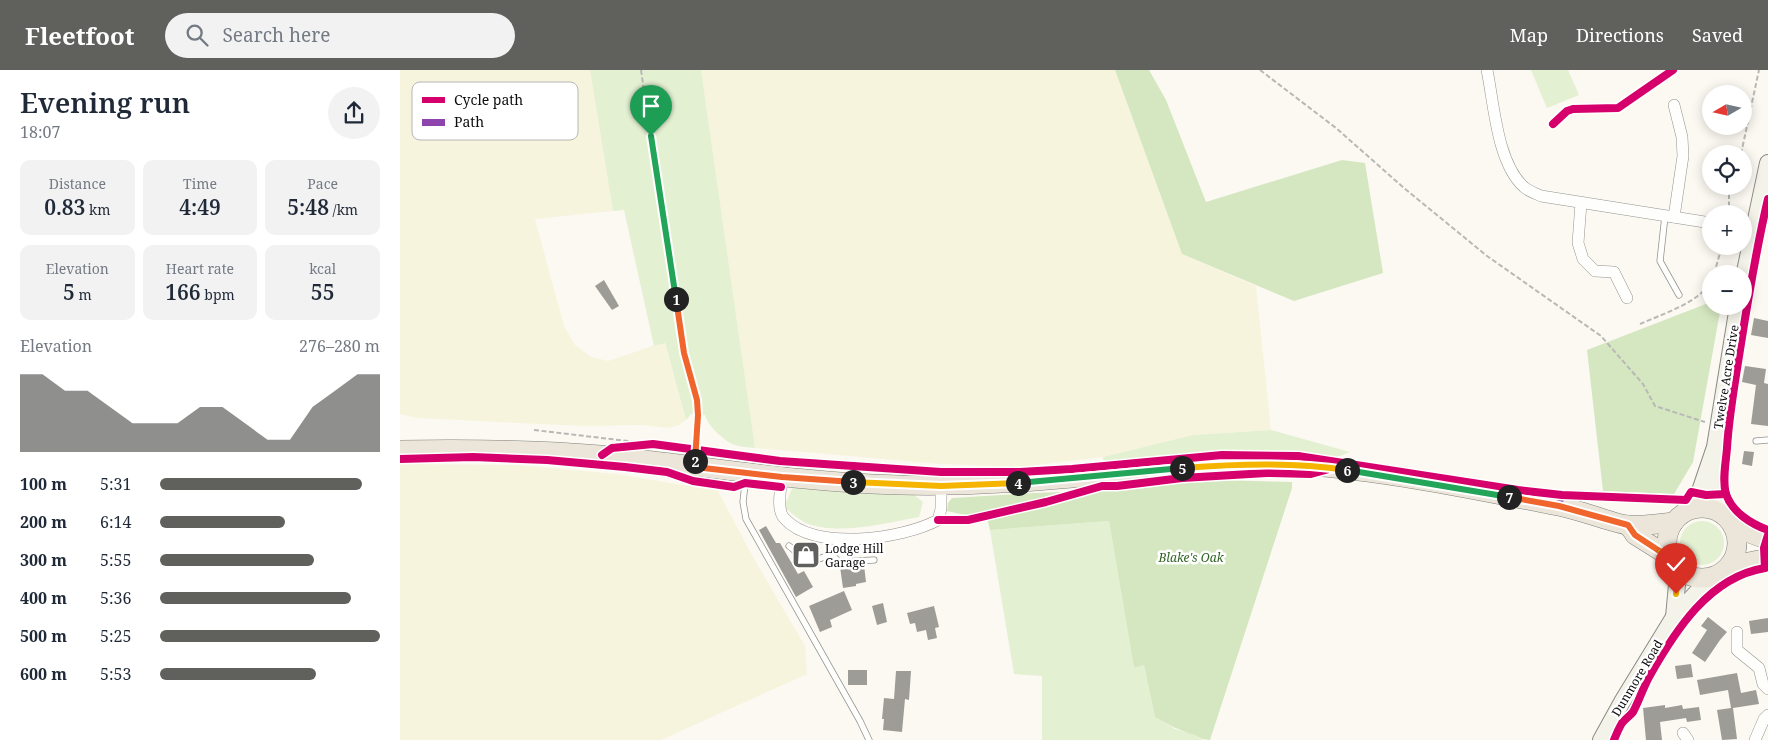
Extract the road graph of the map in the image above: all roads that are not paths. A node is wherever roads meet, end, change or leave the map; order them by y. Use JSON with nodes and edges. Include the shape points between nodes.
{"nodes":[{"id":1,"x":1487,"y":70,"type":"edge"},
{"id":2,"x":1674,"y":105,"type":"dead end"},
{"id":3,"x":1768,"y":163,"type":"edge"},
{"id":4,"x":660,"y":202,"type":"road end"},
{"id":5,"x":1581,"y":202,"type":"junction"},
{"id":6,"x":1669,"y":216,"type":"junction"},
{"id":7,"x":1752,"y":216,"type":"edge"},
{"id":8,"x":1702,"y":222,"type":"edge"},
{"id":9,"x":1679,"y":295,"type":"dead end"},
{"id":10,"x":1627,"y":298,"type":"dead end"},
{"id":11,"x":1737,"y":315,"type":"edge"},
{"id":12,"x":1768,"y":440,"type":"edge"},
{"id":13,"x":1756,"y":441,"type":"dead end"},
{"id":14,"x":1715,"y":448,"type":"junction"},
{"id":15,"x":400,"y":450,"type":"edge"},
{"id":16,"x":695,"y":467,"type":"junction"},
{"id":17,"x":746,"y":473,"type":"junction"},
{"id":18,"x":782,"y":477,"type":"junction"},
{"id":19,"x":941,"y":486,"type":"junction"},
{"id":20,"x":1681,"y":517,"type":"junction"},
{"id":21,"x":1728,"y":520,"type":"junction"},
{"id":22,"x":1628,"y":525,"type":"junction"},
{"id":23,"x":844,"y":539,"type":"junction"},
{"id":24,"x":1768,"y":540,"type":"edge"},
{"id":25,"x":789,"y":546,"type":"dead end"},
{"id":26,"x":831,"y":553,"type":"junction"},
{"id":27,"x":1768,"y":558,"type":"edge"},
{"id":28,"x":874,"y":560,"type":"dead end"},
{"id":29,"x":1673,"y":561,"type":"junction"},
{"id":30,"x":1728,"y":566,"type":"junction"},
{"id":31,"x":1712,"y":576,"type":"junction"},
{"id":32,"x":1674,"y":617,"type":"junction"},
{"id":33,"x":1737,"y":632,"type":"dead end"},
{"id":34,"x":1768,"y":689,"type":"edge"},
{"id":35,"x":1768,"y":715,"type":"edge"},
{"id":36,"x":869,"y":740,"type":"edge"},
{"id":37,"x":1601,"y":740,"type":"edge"},
{"id":38,"x":1755,"y":740,"type":"edge"}],
"edges":[{"from":1,"to":5,"type":"street","via":[[1508,166],[1524,187],[1541,196]]},
{"from":2,"to":6,"type":"street","via":[[1683,156]]},
{"from":3,"to":7,"type":"street"},
{"from":4,"to":16,"type":"lane","via":[[684,353],[697,400]]},
{"from":5,"to":6,"type":"street"},
{"from":5,"to":10,"type":"street","via":[[1578,244],[1583,259],[1595,272],[1614,272]]},
{"from":6,"to":8,"type":"street"},
{"from":6,"to":9,"type":"lane","via":[[1660,261]]},
{"from":11,"to":14,"type":"street","name":"Twelve Acre Drive"},
{"from":12,"to":13,"type":"lane"},
{"from":14,"to":20,"type":"street","name":"Twelve Acre Drive","via":[[1699,494]]},
{"from":14,"to":21,"type":"street","name":"Twelve Acre Drive","via":[[1717,495]]},
{"from":15,"to":16,"type":"main road","via":[[546,451]]},
{"from":16,"to":17,"type":"main road"},
{"from":17,"to":18,"type":"main road"},
{"from":17,"to":36,"type":"lane","via":[[743,502],[746,519]]},
{"from":18,"to":19,"type":"main road"},
{"from":18,"to":23,"type":"street","via":[[780,506],[783,518],[800,530],[817,536]]},
{"from":19,"to":22,"type":"main road","via":[[1005,484],[1222,465],[1298,465],[1516,498]]},
{"from":19,"to":23,"type":"street","via":[[938,520],[910,532]]},
{"from":20,"to":21,"type":"main road","via":[[1706,508]]},
{"from":20,"to":22,"type":"main road"},
{"from":20,"to":29,"type":"main road","via":[[1669,533],[1667,545]]},
{"from":21,"to":24,"type":"main road"},
{"from":21,"to":30,"type":"main road","via":[[1737,540],[1736,554]]},
{"from":22,"to":29,"type":"main road","via":[[1635,535]]},
{"from":23,"to":26,"type":"lane"},
{"from":25,"to":26,"type":"lane","via":[[810,559]]},
{"from":26,"to":28,"type":"lane","via":[[839,562]]},
{"from":27,"to":30,"type":"main road"},
{"from":29,"to":31,"type":"main road","via":[[1692,576]]},
{"from":29,"to":32,"type":"street","name":"Dunmore Road","via":[[1678,574]]},
{"from":30,"to":31,"type":"main road"},
{"from":31,"to":32,"type":"street","name":"Dunmore Road"},
{"from":32,"to":37,"type":"street","name":"Dunmore Road"},
{"from":33,"to":34,"type":"street","via":[[1734,653],[1759,668],[1763,684]]},
{"from":35,"to":38,"type":"street"}]}
